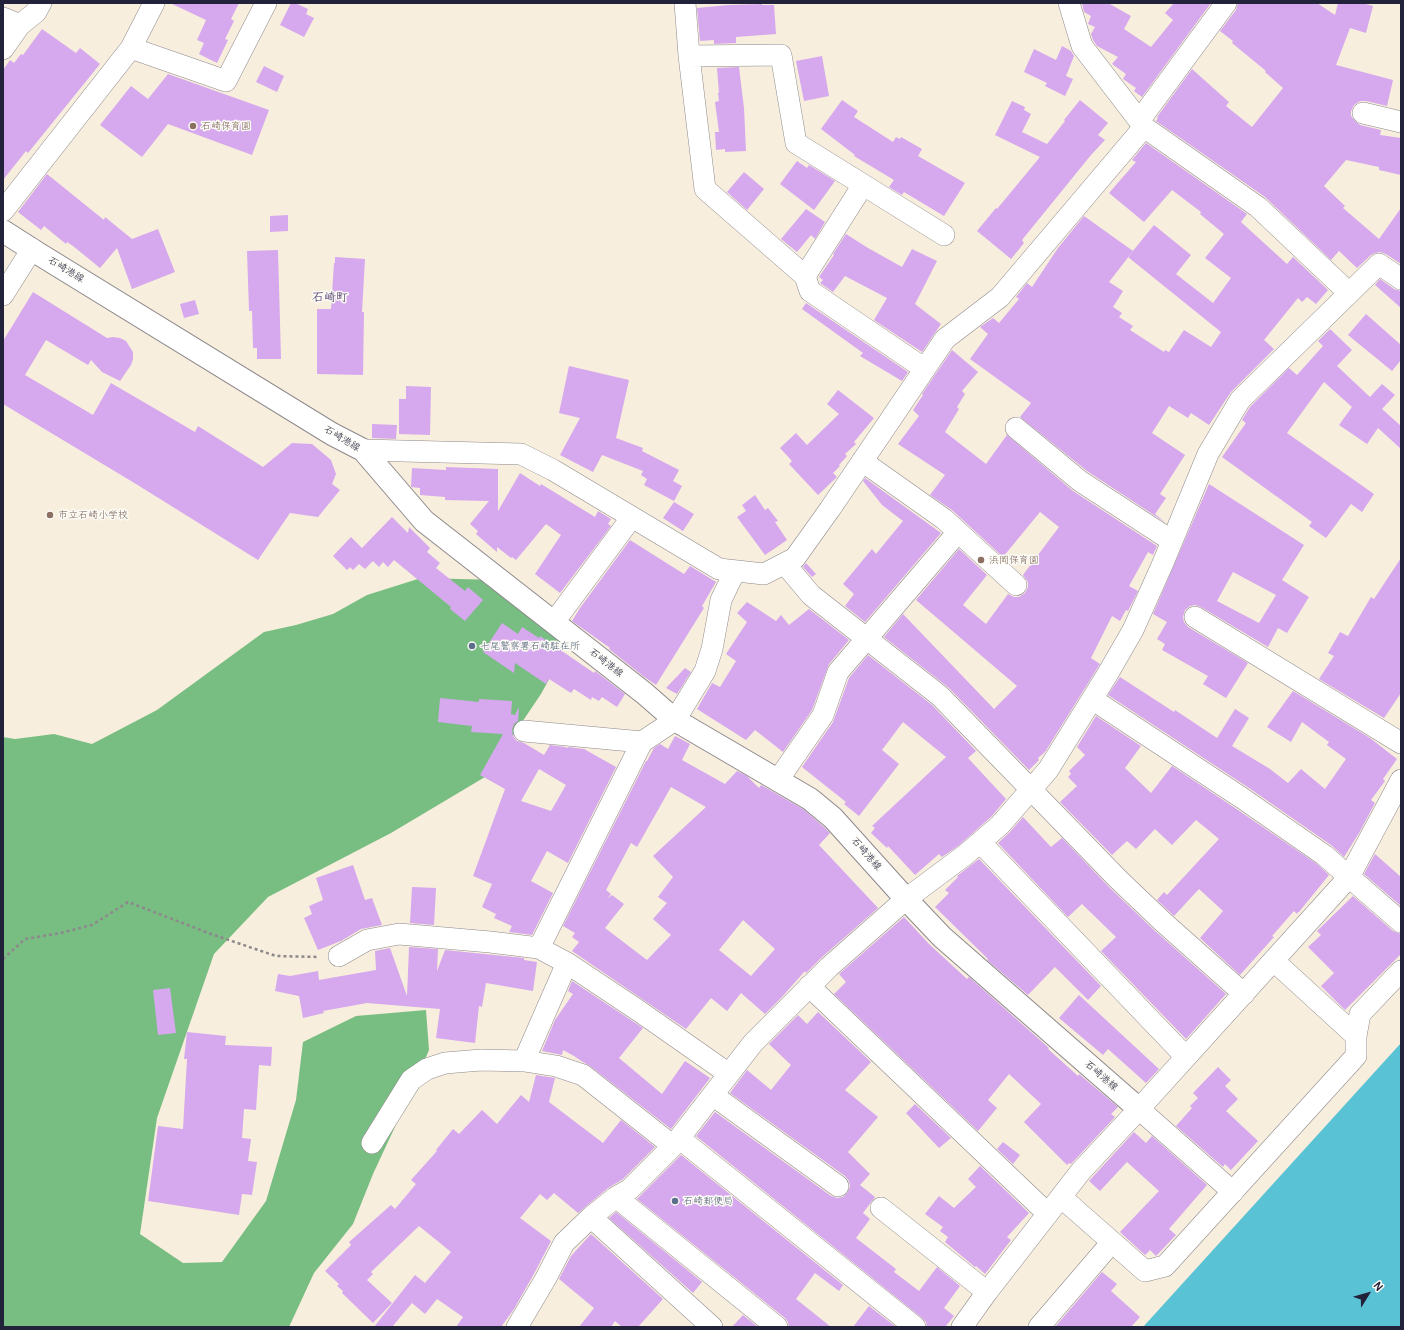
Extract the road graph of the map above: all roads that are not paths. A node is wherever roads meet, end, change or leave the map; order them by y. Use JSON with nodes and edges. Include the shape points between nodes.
{"nodes":[{"id":1,"x":41,"y":3,"type":"edge"},
{"id":2,"x":154,"y":3,"type":"edge"},
{"id":3,"x":266,"y":3,"type":"edge"},
{"id":4,"x":685,"y":3,"type":"edge"},
{"id":5,"x":1069,"y":3,"type":"edge"},
{"id":6,"x":1226,"y":3,"type":"edge"},
{"id":7,"x":12,"y":22,"type":"edge"},
{"id":8,"x":131,"y":48,"type":"junction"},
{"id":9,"x":3,"y":50,"type":"edge"},
{"id":10,"x":689,"y":56,"type":"junction"},
{"id":11,"x":1363,"y":113,"type":"dead end"},
{"id":12,"x":1401,"y":122,"type":"edge"},
{"id":13,"x":1142,"y":124,"type":"junction"},
{"id":14,"x":863,"y":185,"type":"junction"},
{"id":15,"x":3,"y":211,"type":"edge"},
{"id":16,"x":3,"y":231,"type":"edge"},
{"id":17,"x":944,"y":235,"type":"dead end"},
{"id":18,"x":32,"y":249,"type":"junction"},
{"id":19,"x":805,"y":276,"type":"junction"},
{"id":20,"x":1401,"y":279,"type":"edge"},
{"id":21,"x":1349,"y":293,"type":"junction"},
{"id":22,"x":3,"y":295,"type":"edge"},
{"id":23,"x":925,"y":369,"type":"junction"},
{"id":24,"x":1016,"y":428,"type":"dead end"},
{"id":25,"x":363,"y":450,"type":"junction"},
{"id":26,"x":862,"y":461,"type":"junction"},
{"id":27,"x":632,"y":517,"type":"junction"},
{"id":28,"x":958,"y":532,"type":"junction"},
{"id":29,"x":1172,"y":541,"type":"junction"},
{"id":30,"x":785,"y":564,"type":"junction"},
{"id":31,"x":735,"y":571,"type":"junction"},
{"id":32,"x":1016,"y":585,"type":"dead end"},
{"id":33,"x":1195,"y":617,"type":"dead end"},
{"id":34,"x":554,"y":622,"type":"junction"},
{"id":35,"x":867,"y":638,"type":"junction"},
{"id":36,"x":1092,"y":699,"type":"junction"},
{"id":37,"x":676,"y":720,"type":"junction"},
{"id":38,"x":524,"y":731,"type":"dead end"},
{"id":39,"x":642,"y":742,"type":"junction"},
{"id":40,"x":1401,"y":743,"type":"edge"},
{"id":41,"x":778,"y":780,"type":"junction"},
{"id":42,"x":1401,"y":780,"type":"edge"},
{"id":43,"x":1032,"y":789,"type":"junction"},
{"id":44,"x":980,"y":842,"type":"junction"},
{"id":45,"x":1350,"y":877,"type":"junction"},
{"id":46,"x":906,"y":899,"type":"junction"},
{"id":47,"x":1401,"y":922,"type":"edge"},
{"id":48,"x":539,"y":948,"type":"junction"},
{"id":49,"x":339,"y":956,"type":"road end"},
{"id":50,"x":1274,"y":961,"type":"junction"},
{"id":51,"x":567,"y":963,"type":"junction"},
{"id":52,"x":1401,"y":971,"type":"edge"},
{"id":53,"x":809,"y":986,"type":"junction"},
{"id":54,"x":1244,"y":994,"type":"junction"},
{"id":55,"x":1356,"y":1036,"type":"junction"},
{"id":56,"x":1186,"y":1057,"type":"junction"},
{"id":57,"x":524,"y":1060,"type":"junction"},
{"id":58,"x":729,"y":1074,"type":"junction"},
{"id":59,"x":714,"y":1096,"type":"junction"},
{"id":60,"x":1139,"y":1109,"type":"junction"},
{"id":61,"x":676,"y":1142,"type":"junction"},
{"id":62,"x":372,"y":1143,"type":"dead end"},
{"id":63,"x":838,"y":1186,"type":"dead end"},
{"id":64,"x":1233,"y":1192,"type":"junction"},
{"id":65,"x":616,"y":1197,"type":"junction"},
{"id":66,"x":1061,"y":1197,"type":"junction"},
{"id":67,"x":881,"y":1208,"type":"dead end"},
{"id":68,"x":1048,"y":1214,"type":"junction"},
{"id":69,"x":591,"y":1217,"type":"junction"},
{"id":70,"x":1112,"y":1242,"type":"junction"},
{"id":71,"x":987,"y":1292,"type":"junction"},
{"id":72,"x":526,"y":1323,"type":"edge"},
{"id":73,"x":712,"y":1327,"type":"edge"},
{"id":74,"x":777,"y":1327,"type":"edge"},
{"id":75,"x":915,"y":1327,"type":"edge"},
{"id":76,"x":962,"y":1327,"type":"edge"},
{"id":77,"x":1039,"y":1327,"type":"edge"}],
"edges":[{"from":1,"to":7,"type":"street","via":[[36,12]]},
{"from":2,"to":8,"type":"street"},
{"from":3,"to":8,"type":"street","via":[[226,81]]},
{"from":4,"to":10,"type":"street"},
{"from":5,"to":13,"type":"street","via":[[1082,46]]},
{"from":6,"to":13,"type":"street"},
{"from":7,"to":9,"type":"street"},
{"from":8,"to":15,"type":"street"},
{"from":10,"to":14,"type":"street","via":[[781,55],[796,143]]},
{"from":10,"to":19,"type":"street","via":[[705,189]]},
{"from":11,"to":12,"type":"street"},
{"from":13,"to":21,"type":"street","via":[[1258,207]]},
{"from":13,"to":23,"type":"street","via":[[1000,297],[945,339]]},
{"from":14,"to":17,"type":"street"},
{"from":14,"to":19,"type":"street"},
{"from":16,"to":18,"type":"main road","name":"石崎港線"},
{"from":18,"to":22,"type":"street"},
{"from":18,"to":25,"type":"main road","name":"石崎港線","via":[[332,434]]},
{"from":19,"to":23,"type":"street","via":[[810,292]]},
{"from":20,"to":21,"type":"street","via":[[1379,264]]},
{"from":21,"to":29,"type":"street","via":[[1240,400],[1208,454]]},
{"from":23,"to":26,"type":"street"},
{"from":24,"to":29,"type":"street","via":[[1080,481]]},
{"from":25,"to":27,"type":"street","via":[[521,454]]},
{"from":25,"to":34,"type":"main road","name":"石崎港線","via":[[424,521]]},
{"from":26,"to":28,"type":"street"},
{"from":26,"to":30,"type":"street","via":[[795,558]]},
{"from":27,"to":31,"type":"street","via":[[719,569]]},
{"from":27,"to":34,"type":"street"},
{"from":28,"to":32,"type":"street"},
{"from":28,"to":35,"type":"street"},
{"from":29,"to":36,"type":"street","via":[[1133,630]]},
{"from":30,"to":31,"type":"street","via":[[764,574]]},
{"from":30,"to":35,"type":"street","via":[[811,595]]},
{"from":31,"to":37,"type":"street","via":[[721,600],[706,671]]},
{"from":33,"to":40,"type":"street"},
{"from":34,"to":37,"type":"main road","name":"石崎港線"},
{"from":35,"to":41,"type":"street","via":[[838,672],[823,715]]},
{"from":35,"to":43,"type":"street","via":[[940,696]]},
{"from":36,"to":43,"type":"street","via":[[1048,770]]},
{"from":36,"to":45,"type":"street","via":[[1242,798],[1324,855]]},
{"from":37,"to":39,"type":"street"},
{"from":37,"to":41,"type":"main road","name":"石崎港線"},
{"from":38,"to":39,"type":"street"},
{"from":39,"to":48,"type":"street"},
{"from":41,"to":46,"type":"main road","name":"石崎港線","via":[[810,799],[833,818]]},
{"from":42,"to":45,"type":"street"},
{"from":43,"to":44,"type":"street","via":[[1000,825]]},
{"from":43,"to":54,"type":"street","via":[[1118,879]]},
{"from":44,"to":46,"type":"street"},
{"from":44,"to":56,"type":"street"},
{"from":45,"to":47,"type":"street"},
{"from":45,"to":50,"type":"street"},
{"from":46,"to":53,"type":"street"},
{"from":46,"to":60,"type":"main road","name":"石崎港線","via":[[942,937]]},
{"from":48,"to":49,"type":"street","via":[[399,934],[367,940]]},
{"from":48,"to":51,"type":"street"},
{"from":50,"to":54,"type":"street"},
{"from":50,"to":55,"type":"street"},
{"from":51,"to":57,"type":"street"},
{"from":51,"to":58,"type":"street"},
{"from":52,"to":55,"type":"street","via":[[1360,1014]]},
{"from":53,"to":58,"type":"street","via":[[753,1043]]},
{"from":53,"to":68,"type":"street"},
{"from":54,"to":56,"type":"street"},
{"from":55,"to":64,"type":"street","via":[[1356,1056]]},
{"from":56,"to":60,"type":"street"},
{"from":57,"to":61,"type":"street","via":[[556,1066],[583,1075]]},
{"from":57,"to":62,"type":"street","via":[[481,1060],[445,1063],[426,1068],[411,1080]]},
{"from":58,"to":59,"type":"street"},
{"from":59,"to":61,"type":"street"},
{"from":59,"to":63,"type":"street"},
{"from":60,"to":64,"type":"street"},
{"from":60,"to":66,"type":"street","via":[[1081,1171]]},
{"from":61,"to":65,"type":"street","via":[[630,1189]]},
{"from":61,"to":75,"type":"street"},
{"from":64,"to":70,"type":"street","via":[[1165,1266],[1145,1271]]},
{"from":65,"to":69,"type":"street"},
{"from":65,"to":74,"type":"street"},
{"from":66,"to":68,"type":"street"},
{"from":66,"to":70,"type":"street"},
{"from":67,"to":71,"type":"street"},
{"from":68,"to":71,"type":"street"},
{"from":69,"to":72,"type":"street","via":[[564,1243]]},
{"from":69,"to":73,"type":"street"},
{"from":70,"to":77,"type":"street"},
{"from":71,"to":76,"type":"street"}]}
